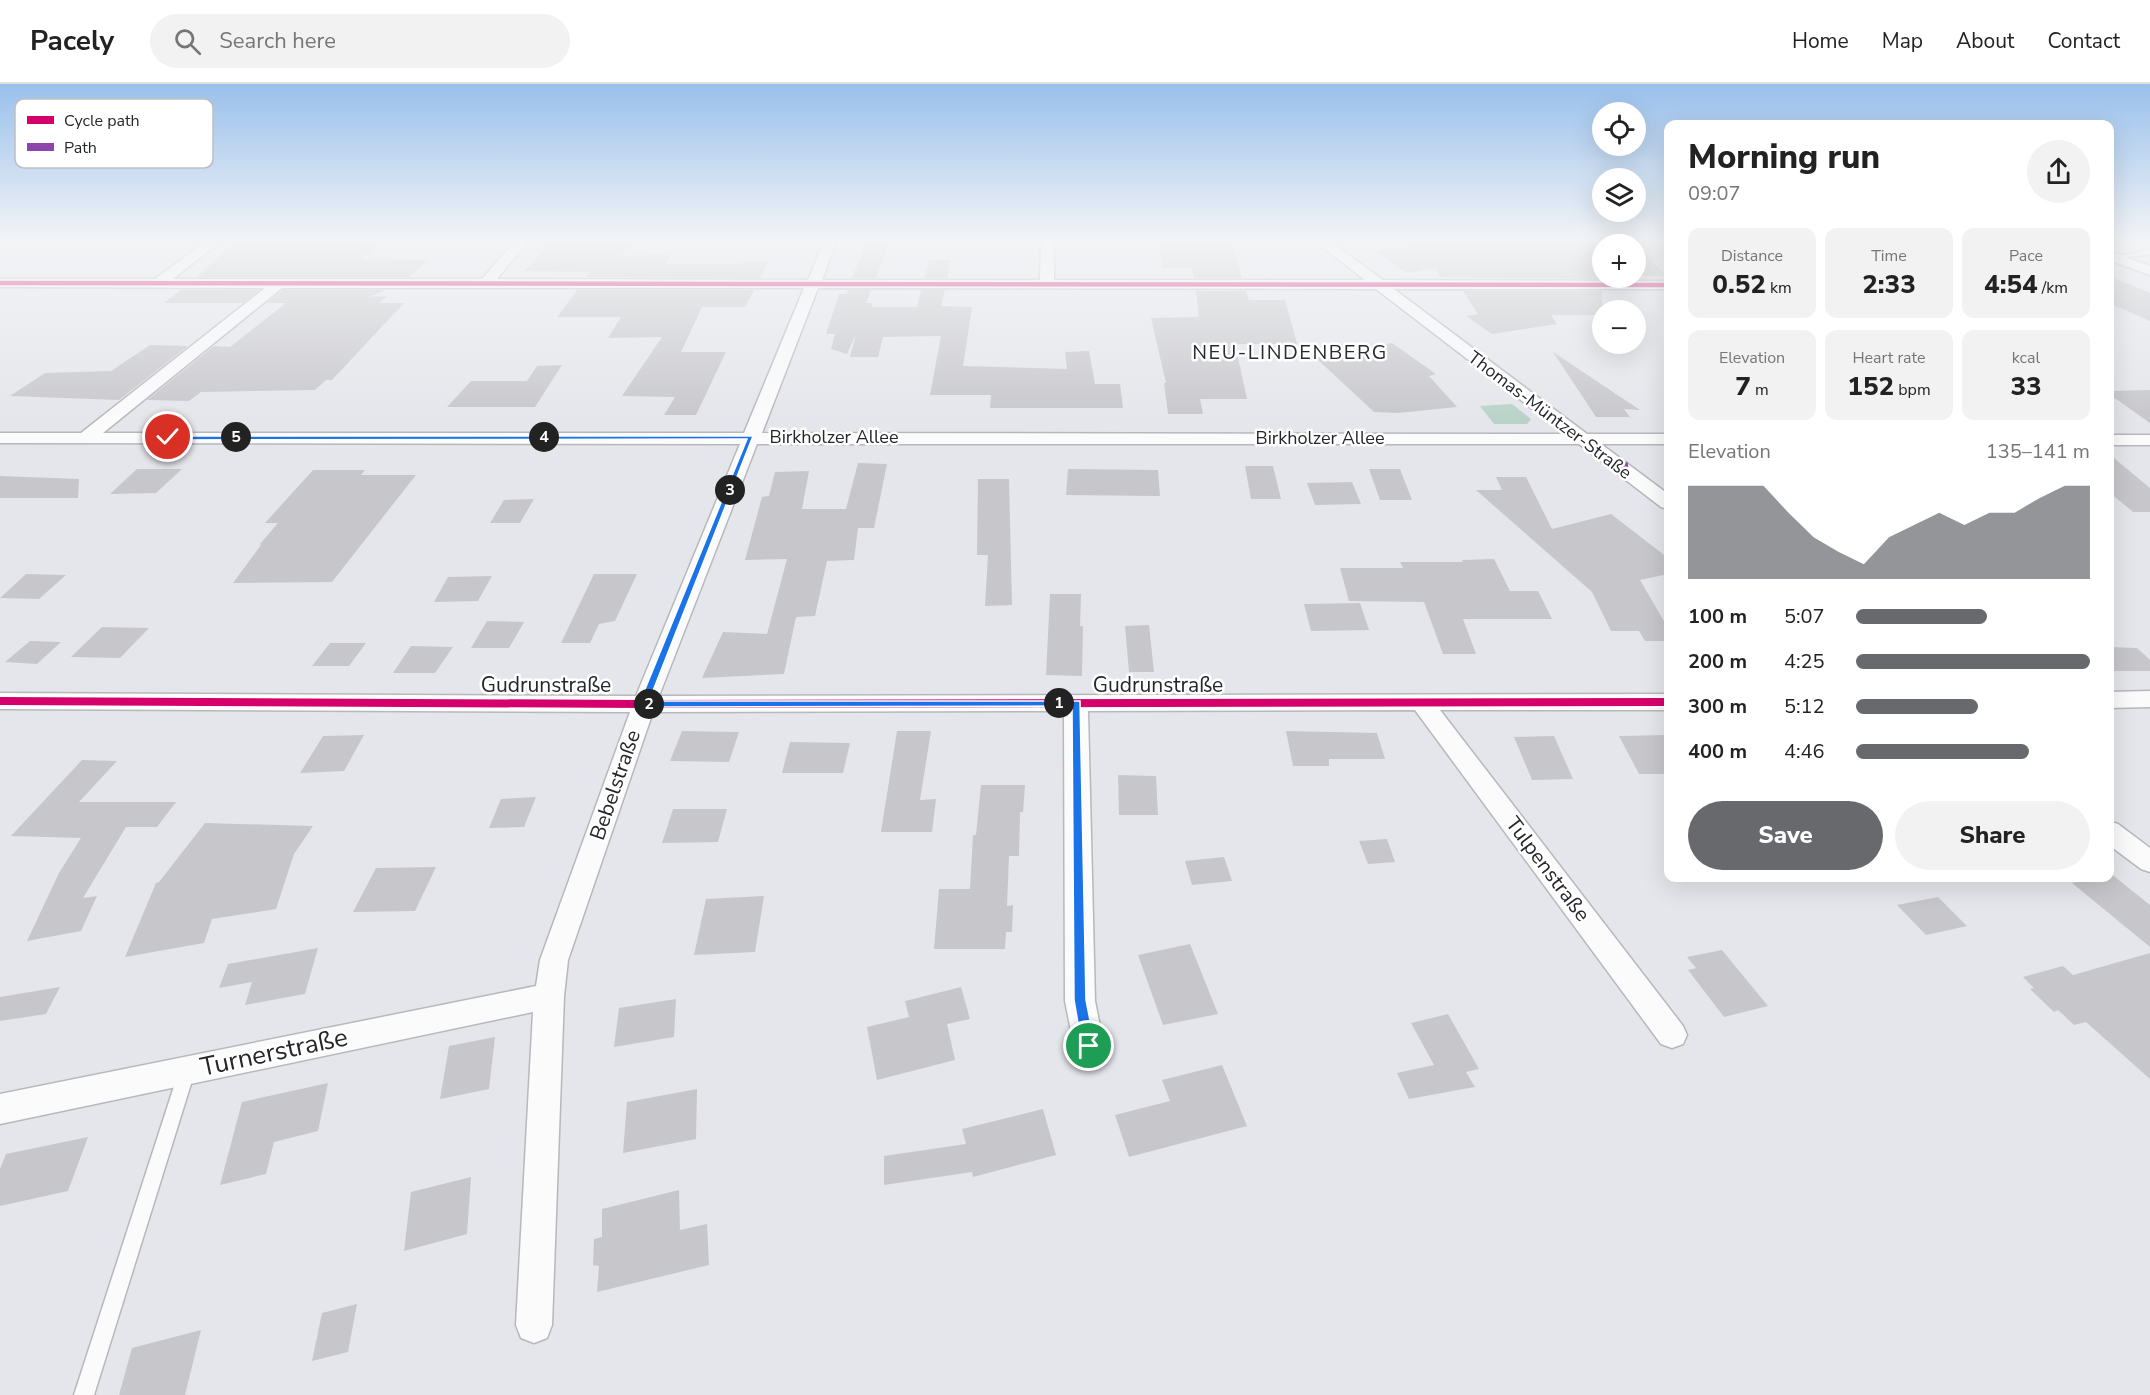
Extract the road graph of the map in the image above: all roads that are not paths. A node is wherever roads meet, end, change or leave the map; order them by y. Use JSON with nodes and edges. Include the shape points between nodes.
{"nodes":[{"id":1,"x":258,"y":300,"type":"edge"},
{"id":2,"x":806,"y":300,"type":"edge"},
{"id":3,"x":1399,"y":300,"type":"edge"},
{"id":4,"x":751,"y":437,"type":"junction"},
{"id":5,"x":0,"y":438,"type":"edge"},
{"id":6,"x":87,"y":438,"type":"junction"},
{"id":7,"x":1581,"y":439,"type":"junction"},
{"id":8,"x":1664,"y":439,"type":"edge"},
{"id":9,"x":2114,"y":440,"type":"edge"},
{"id":10,"x":2150,"y":440,"type":"edge"},
{"id":11,"x":1664,"y":500,"type":"edge"},
{"id":12,"x":2150,"y":699,"type":"edge"},
{"id":13,"x":2114,"y":700,"type":"edge"},
{"id":14,"x":0,"y":701,"type":"edge"},
{"id":15,"x":1664,"y":702,"type":"edge"},
{"id":16,"x":1076,"y":703,"type":"junction"},
{"id":17,"x":644,"y":704,"type":"junction"},
{"id":18,"x":1423,"y":704,"type":"junction"},
{"id":19,"x":2114,"y":835,"type":"edge"},
{"id":20,"x":2150,"y":862,"type":"edge"},
{"id":21,"x":549,"y":996,"type":"junction"},
{"id":22,"x":1672,"y":1035,"type":"dead end"},
{"id":23,"x":1089,"y":1046,"type":"dead end"},
{"id":24,"x":187,"y":1070,"type":"junction"},
{"id":25,"x":0,"y":1109,"type":"edge"},
{"id":26,"x":534,"y":1325,"type":"dead end"},
{"id":27,"x":84,"y":1395,"type":"edge"}],
"edges":[{"from":1,"to":6,"type":"street"},
{"from":2,"to":4,"type":"street","name":"Bebelstraße"},
{"from":3,"to":7,"type":"street","name":"Thomas-Müntzer-Straße"},
{"from":4,"to":6,"type":"street","name":"Birkholzer Allee"},
{"from":4,"to":7,"type":"street","name":"Birkholzer Allee"},
{"from":4,"to":17,"type":"street","name":"Bebelstraße"},
{"from":5,"to":6,"type":"street","name":"Birkholzer Allee"},
{"from":7,"to":8,"type":"street","name":"Birkholzer Allee"},
{"from":7,"to":11,"type":"street","name":"Thomas-Müntzer-Straße"},
{"from":9,"to":10,"type":"street"},
{"from":12,"to":13,"type":"street"},
{"from":14,"to":17,"type":"street","name":"Gudrunstraße"},
{"from":15,"to":18,"type":"street","name":"Gudrunstraße"},
{"from":16,"to":17,"type":"street","name":"Gudrunstraße"},
{"from":16,"to":18,"type":"street","name":"Gudrunstraße"},
{"from":16,"to":23,"type":"street","via":[[1080,1000]]},
{"from":17,"to":21,"type":"street","name":"Bebelstraße","via":[[554,960]]},
{"from":18,"to":22,"type":"street","name":"Tulpenstraße"},
{"from":19,"to":20,"type":"street"},
{"from":21,"to":24,"type":"street","name":"Turnerstraße"},
{"from":21,"to":26,"type":"street","name":"Bebelstraße"},
{"from":24,"to":25,"type":"street","name":"Turnerstraße"},
{"from":24,"to":27,"type":"lane"}]}
